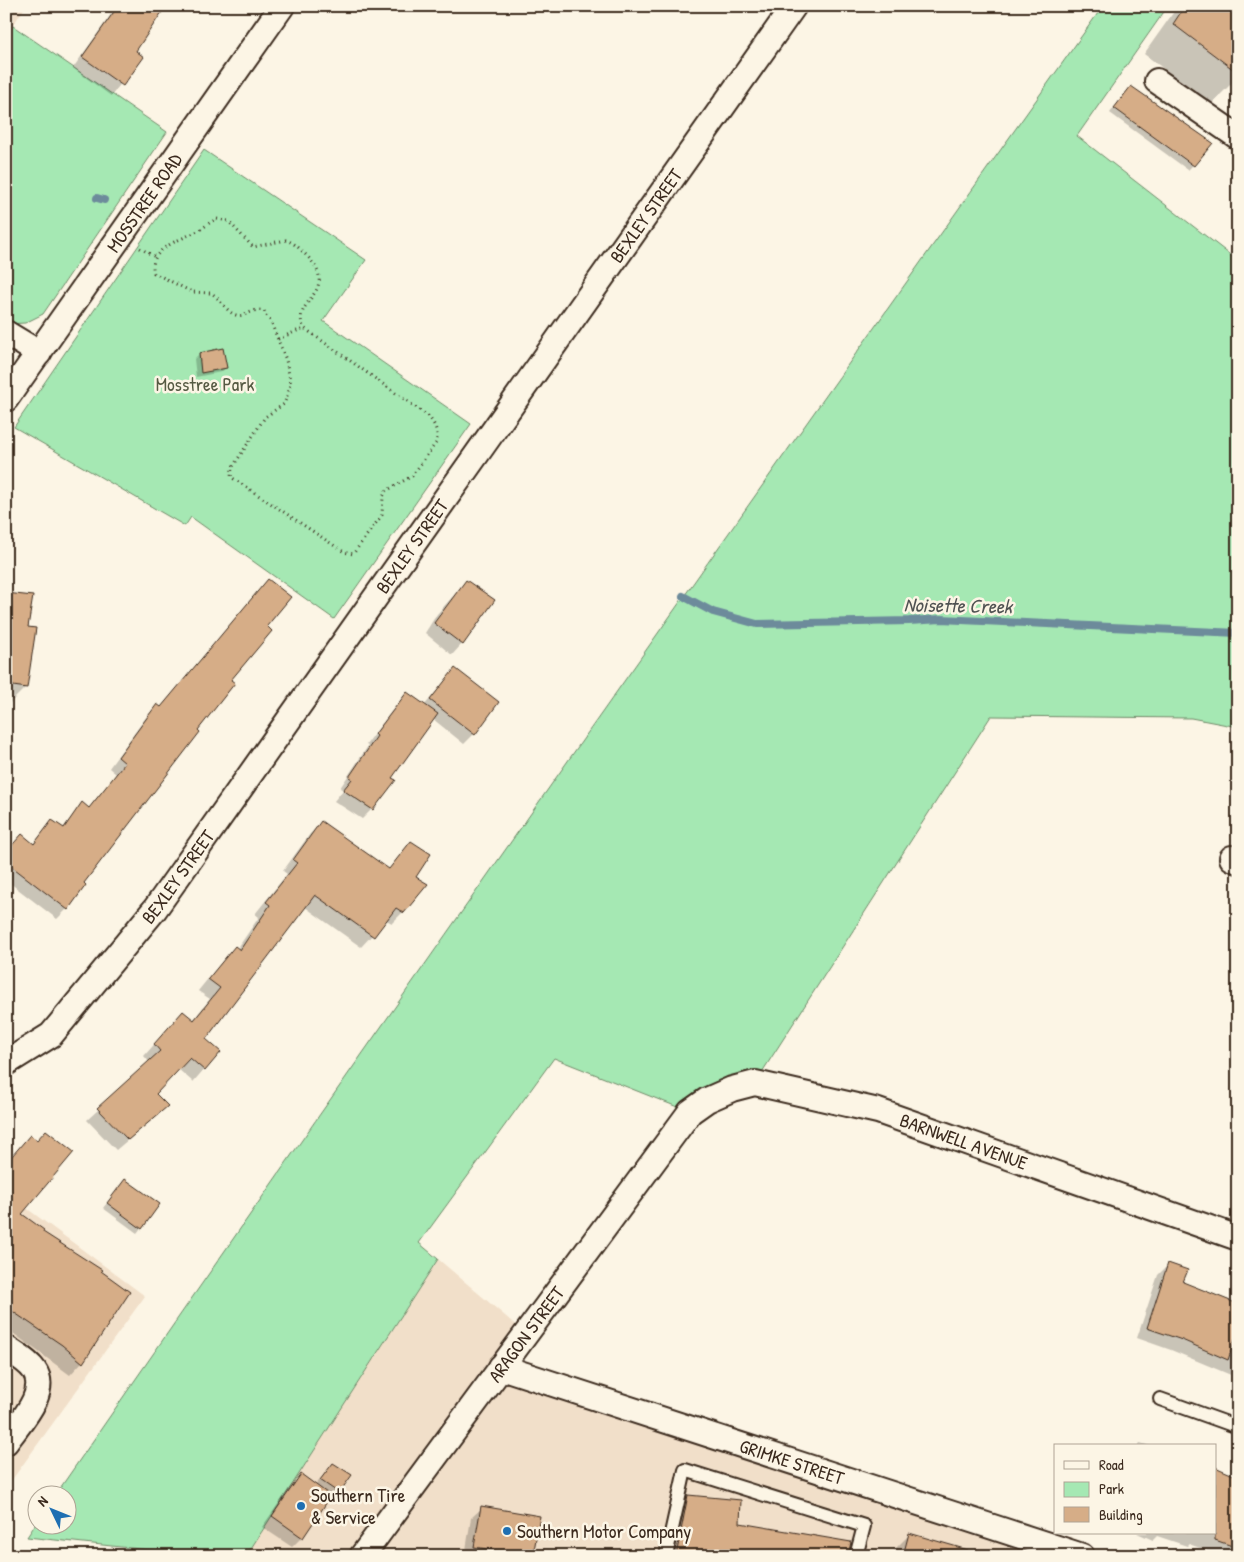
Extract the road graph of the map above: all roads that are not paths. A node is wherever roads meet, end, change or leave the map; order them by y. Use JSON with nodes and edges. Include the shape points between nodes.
{"nodes":[{"id":1,"x":282,"y":6,"type":"edge"},
{"id":2,"x":794,"y":6,"type":"edge"},
{"id":3,"x":1157,"y":81,"type":"dead end"},
{"id":4,"x":1238,"y":137,"type":"edge"},
{"id":5,"x":6,"y":333,"type":"edge"},
{"id":6,"x":38,"y":353,"type":"junction"},
{"id":7,"x":6,"y":399,"type":"edge"},
{"id":8,"x":6,"y":1063,"type":"edge"},
{"id":9,"x":690,"y":1112,"type":"joint"},
{"id":10,"x":1238,"y":1238,"type":"edge"},
{"id":11,"x":6,"y":1348,"type":"edge"},
{"id":12,"x":502,"y":1367,"type":"junction"},
{"id":13,"x":1160,"y":1398,"type":"dead end"},
{"id":14,"x":1238,"y":1427,"type":"edge"},
{"id":15,"x":6,"y":1442,"type":"edge"},
{"id":16,"x":362,"y":1556,"type":"edge"},
{"id":17,"x":666,"y":1556,"type":"edge"},
{"id":18,"x":856,"y":1556,"type":"edge"},
{"id":19,"x":1082,"y":1556,"type":"edge"}],
"edges":[{"from":1,"to":6,"type":"street","name":"MOSSTREE ROAD"},
{"from":2,"to":8,"type":"street","name":"BEXLEY STREET","via":[[155,909],[51,1035]]},
{"from":3,"to":4,"type":"street"},
{"from":5,"to":6,"type":"street"},
{"from":6,"to":7,"type":"street","name":"MOSSTREE ROAD"},
{"from":9,"to":10,"type":"street","name":"BARNWELL AVENUE","via":[[707,1100],[755,1083],[878,1111]]},
{"from":9,"to":12,"type":"street","name":"ARAGON STREET"},
{"from":11,"to":15,"type":"street","via":[[32,1368],[37,1382],[34,1402]]},
{"from":12,"to":16,"type":"street","name":"ARAGON STREET"},
{"from":12,"to":19,"type":"street","name":"GRIMKE STREET"},
{"from":13,"to":14,"type":"lane"},
{"from":17,"to":18,"type":"lane","via":[[685,1470],[864,1526]]}]}
